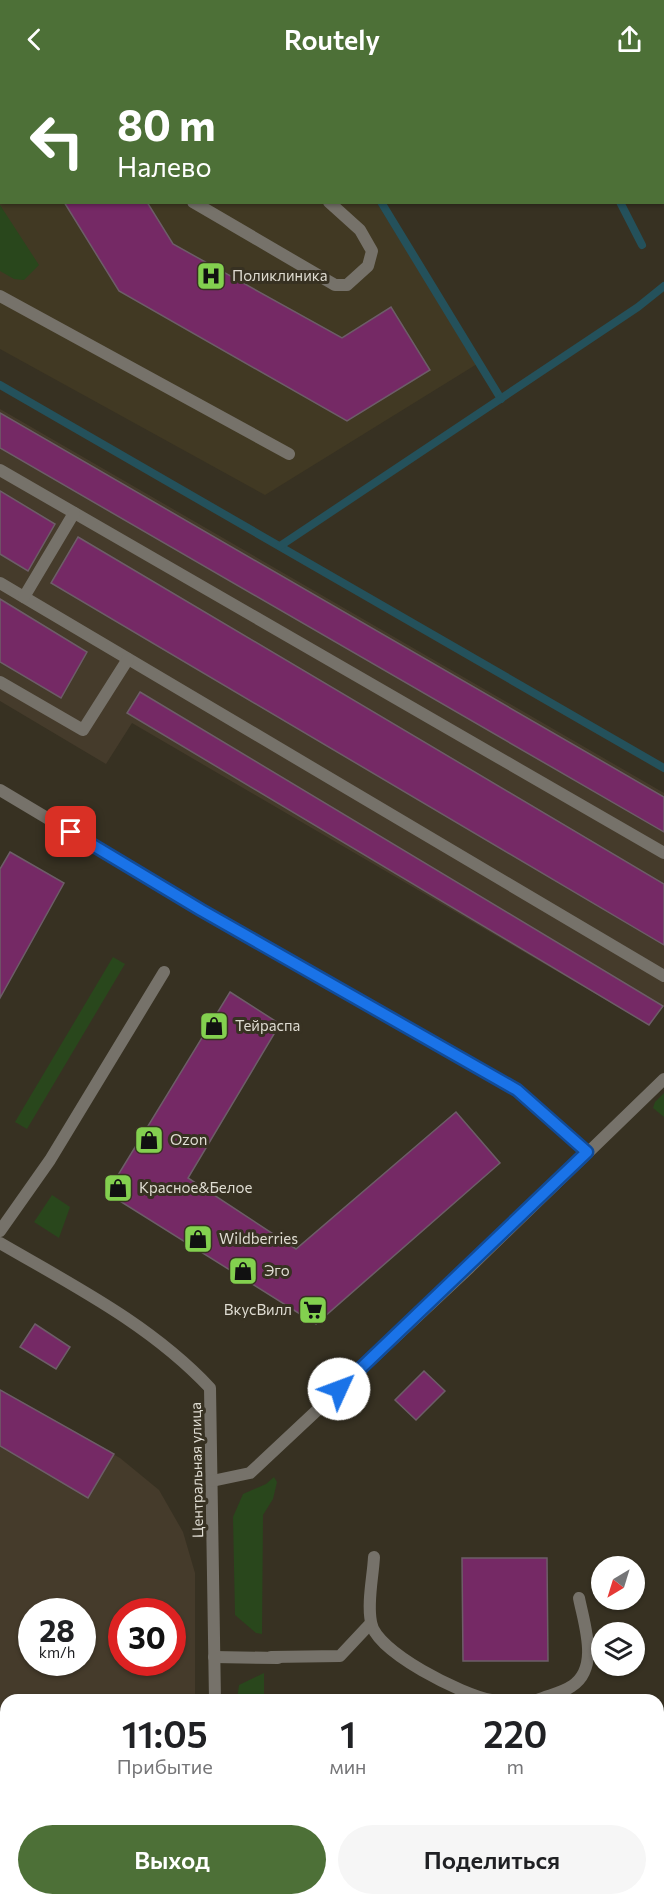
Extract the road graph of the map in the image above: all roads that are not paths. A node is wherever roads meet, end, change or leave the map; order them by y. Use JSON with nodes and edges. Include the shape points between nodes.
{"nodes":[{"id":1,"x":196,"y":204,"type":"edge"},
{"id":2,"x":331,"y":204,"type":"edge"},
{"id":3,"x":0,"y":296,"type":"edge"},
{"id":4,"x":289,"y":454,"type":"dead end"},
{"id":5,"x":0,"y":470,"type":"edge"},
{"id":6,"x":74,"y":513,"type":"junction"},
{"id":7,"x":0,"y":583,"type":"edge"},
{"id":8,"x":24,"y":597,"type":"junction"},
{"id":9,"x":128,"y":658,"type":"junction"},
{"id":10,"x":0,"y":682,"type":"edge"},
{"id":11,"x":0,"y":790,"type":"edge"},
{"id":12,"x":664,"y":853,"type":"edge"},
{"id":13,"x":164,"y":972,"type":"dead end"},
{"id":14,"x":664,"y":976,"type":"edge"},
{"id":15,"x":664,"y":1079,"type":"edge"},
{"id":16,"x":587,"y":1152,"type":"junction"},
{"id":17,"x":0,"y":1232,"type":"edge"},
{"id":18,"x":0,"y":1243,"type":"edge"},
{"id":19,"x":212,"y":1481,"type":"junction"},
{"id":20,"x":374,"y":1557,"type":"dead end"},
{"id":21,"x":579,"y":1598,"type":"dead end"},
{"id":22,"x":370,"y":1624,"type":"junction"},
{"id":23,"x":214,"y":1657,"type":"junction"},
{"id":24,"x":215,"y":1694,"type":"edge"},
{"id":25,"x":468,"y":1694,"type":"edge"},
{"id":26,"x":552,"y":1694,"type":"edge"}],
"edges":[{"from":1,"to":2,"type":"street","via":[[335,285],[347,285],[368,266],[372,251],[360,230]]},
{"from":3,"to":4,"type":"street"},
{"from":5,"to":6,"type":"street"},
{"from":6,"to":8,"type":"street"},
{"from":6,"to":12,"type":"street"},
{"from":7,"to":8,"type":"street"},
{"from":8,"to":9,"type":"street"},
{"from":9,"to":10,"type":"street","via":[[83,730]]},
{"from":9,"to":14,"type":"street"},
{"from":11,"to":16,"type":"street","via":[[517,1090]]},
{"from":13,"to":17,"type":"street","via":[[50,1160]]},
{"from":15,"to":16,"type":"street"},
{"from":16,"to":19,"type":"street","via":[[250,1473]]},
{"from":18,"to":19,"type":"street","name":"Центральная улица","via":[[134,1322],[186,1362],[210,1388]]},
{"from":19,"to":23,"type":"street","name":"Центральная улица"},
{"from":20,"to":22,"type":"street"},
{"from":21,"to":26,"type":"street","via":[[588,1653],[585,1673],[574,1685]]},
{"from":22,"to":23,"type":"street","via":[[340,1656]]},
{"from":22,"to":25,"type":"street","via":[[384,1644],[401,1657]]},
{"from":23,"to":24,"type":"street","name":"Центральная улица"}]}
